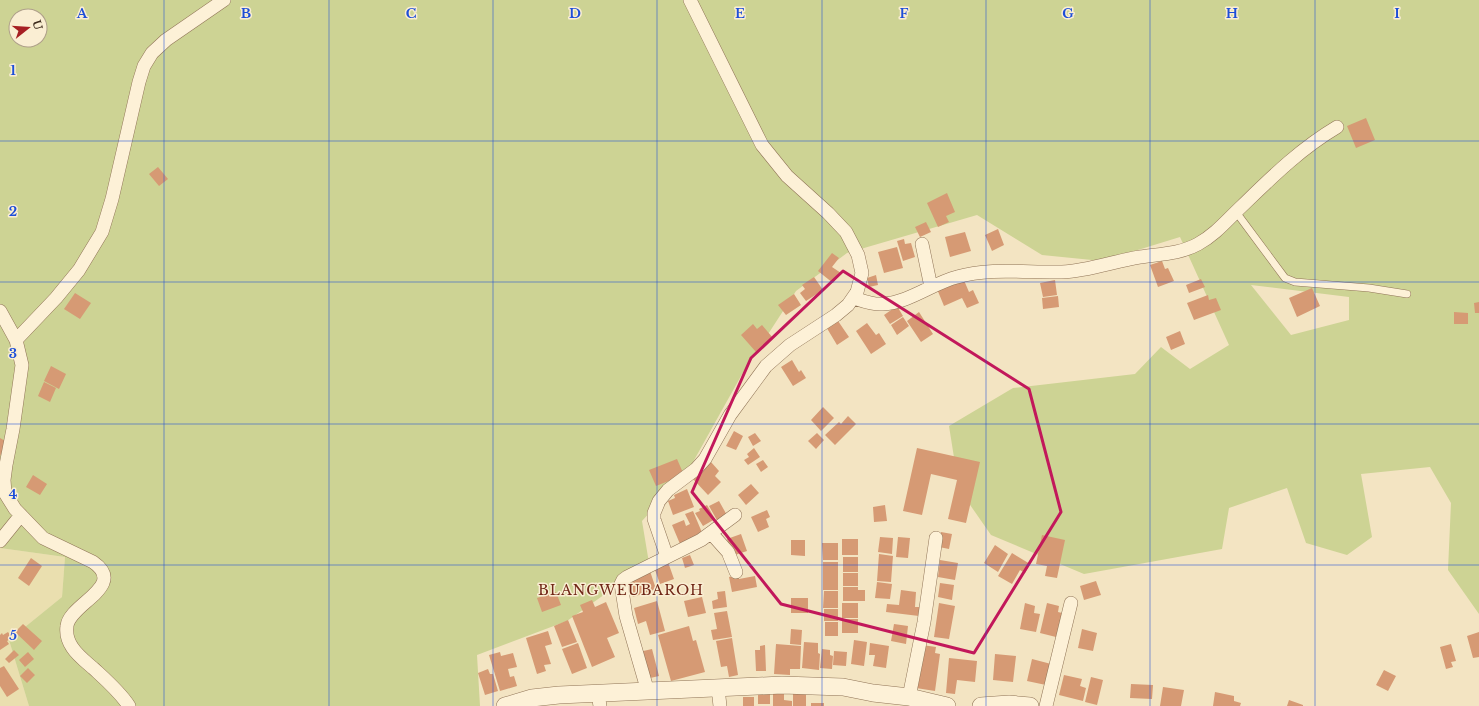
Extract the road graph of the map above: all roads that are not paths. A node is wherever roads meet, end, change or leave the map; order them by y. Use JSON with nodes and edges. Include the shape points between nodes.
{"nodes":[{"id":1,"x":224,"y":0,"type":"edge"},
{"id":2,"x":690,"y":0,"type":"edge"},
{"id":3,"x":1337,"y":127,"type":"dead end"},
{"id":4,"x":1236,"y":212,"type":"junction"},
{"id":5,"x":922,"y":244,"type":"dead end"},
{"id":6,"x":931,"y":287,"type":"junction"},
{"id":7,"x":1407,"y":294,"type":"dead end"},
{"id":8,"x":854,"y":298,"type":"junction"},
{"id":9,"x":0,"y":311,"type":"edge"},
{"id":10,"x":16,"y":340,"type":"junction"},
{"id":11,"x":21,"y":515,"type":"junction"},
{"id":12,"x":735,"y":515,"type":"dead end"},
{"id":13,"x":711,"y":533,"type":"junction"},
{"id":14,"x":936,"y":538,"type":"dead end"},
{"id":15,"x":0,"y":541,"type":"edge"},
{"id":16,"x":667,"y":557,"type":"junction"},
{"id":17,"x":736,"y":572,"type":"dead end"},
{"id":18,"x":1071,"y":603,"type":"dead end"},
{"id":19,"x":718,"y":688,"type":"junction"},
{"id":20,"x":648,"y":692,"type":"junction"},
{"id":21,"x":909,"y":698,"type":"junction"},
{"id":22,"x":599,"y":700,"type":"edge"},
{"id":23,"x":129,"y":706,"type":"edge"},
{"id":24,"x":505,"y":706,"type":"edge"},
{"id":25,"x":720,"y":706,"type":"edge"},
{"id":26,"x":947,"y":706,"type":"edge"},
{"id":27,"x":981,"y":706,"type":"edge"},
{"id":28,"x":1030,"y":706,"type":"edge"},
{"id":29,"x":1046,"y":706,"type":"edge"}],
"edges":[{"from":1,"to":10,"type":"street","via":[[166,40],[152,53],[144,66],[102,232],[79,270]]},
{"from":2,"to":8,"type":"street","via":[[766,151],[787,176],[841,225],[851,240],[862,269]]},
{"from":3,"to":4,"type":"street","via":[[1293,158]]},
{"from":4,"to":6,"type":"street","via":[[1208,238],[1182,251],[1137,257],[1073,271],[972,273],[957,276]]},
{"from":4,"to":7,"type":"lane","via":[[1285,278],[1295,282]]},
{"from":5,"to":6,"type":"street"},
{"from":6,"to":8,"type":"street","via":[[901,300],[883,304]]},
{"from":8,"to":16,"type":"street","via":[[841,312],[790,345],[766,366],[730,415],[704,459],[659,501],[654,519]]},
{"from":9,"to":10,"type":"street"},
{"from":10,"to":11,"type":"street","via":[[22,365],[4,480],[5,493]]},
{"from":11,"to":15,"type":"street"},
{"from":11,"to":23,"type":"street","via":[[43,538],[93,562],[103,572],[103,584],[67,624],[68,638],[79,656],[101,675]]},
{"from":12,"to":13,"type":"street"},
{"from":13,"to":16,"type":"street","via":[[692,546]]},
{"from":13,"to":17,"type":"street","via":[[728,552]]},
{"from":14,"to":21,"type":"street","via":[[924,622]]},
{"from":16,"to":20,"type":"street","via":[[627,577],[621,584],[626,616]]},
{"from":18,"to":29,"type":"street"},
{"from":19,"to":20,"type":"street"},
{"from":19,"to":21,"type":"street","via":[[759,685],[806,686],[843,688]]},
{"from":19,"to":25,"type":"street"},
{"from":20,"to":22,"type":"street"},
{"from":21,"to":26,"type":"street"},
{"from":22,"to":24,"type":"street","via":[[559,695],[532,698]]},
{"from":27,"to":28,"type":"street"}]}
